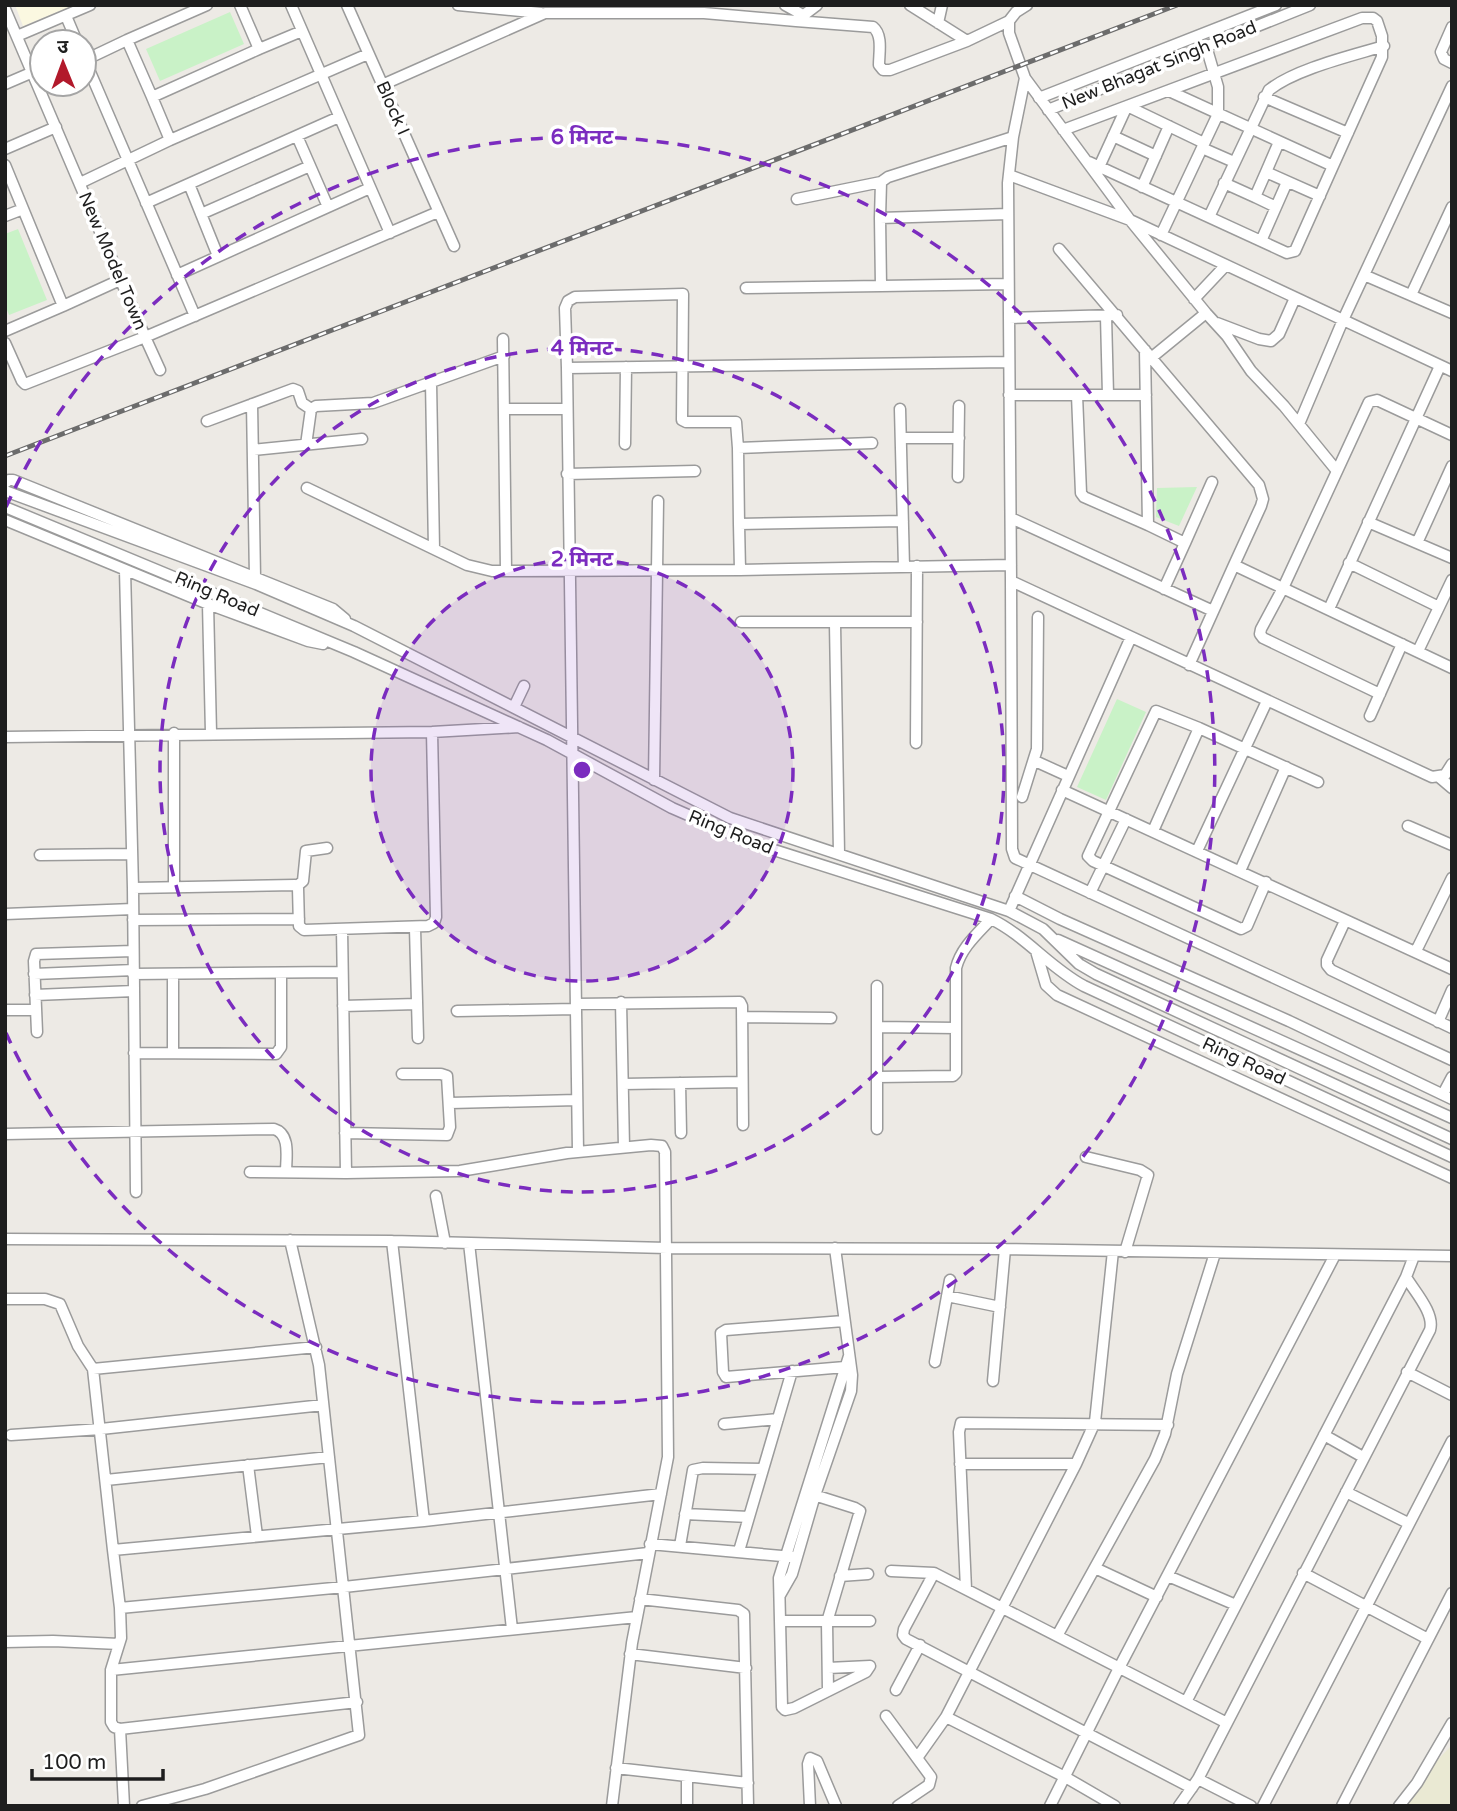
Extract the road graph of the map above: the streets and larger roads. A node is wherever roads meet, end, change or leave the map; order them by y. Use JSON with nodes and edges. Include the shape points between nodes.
{"nodes":[{"id":1,"x":90,"y":5,"type":"edge"},
{"id":2,"x":207,"y":5,"type":"edge"},
{"id":3,"x":240,"y":5,"type":"edge"},
{"id":4,"x":291,"y":5,"type":"edge"},
{"id":5,"x":347,"y":5,"type":"edge"},
{"id":6,"x":785,"y":5,"type":"edge"},
{"id":7,"x":817,"y":5,"type":"edge"},
{"id":8,"x":910,"y":5,"type":"edge"},
{"id":9,"x":942,"y":5,"type":"edge"},
{"id":10,"x":1027,"y":5,"type":"edge"},
{"id":11,"x":1276,"y":5,"type":"edge"},
{"id":12,"x":1310,"y":5,"type":"edge"},
{"id":13,"x":464,"y":6,"type":"edge"},
{"id":14,"x":5,"y":9,"type":"edge"},
{"id":15,"x":603,"y":9,"type":"edge"},
{"id":16,"x":706,"y":9,"type":"edge"},
{"id":17,"x":545,"y":13,"type":"junction"},
{"id":18,"x":66,"y":16,"type":"junction"},
{"id":19,"x":800,"y":18,"type":"junction"},
{"id":20,"x":1009,"y":21,"type":"junction"},
{"id":21,"x":938,"y":23,"type":"junction"},
{"id":22,"x":1452,"y":27,"type":"edge"},
{"id":23,"x":71,"y":28,"type":"edge"},
{"id":24,"x":302,"y":31,"type":"junction"},
{"id":25,"x":17,"y":36,"type":"junction"},
{"id":26,"x":127,"y":40,"type":"junction"},
{"id":27,"x":967,"y":41,"type":"junction"},
{"id":28,"x":1206,"y":46,"type":"junction"},
{"id":29,"x":1384,"y":46,"type":"junction"},
{"id":30,"x":259,"y":49,"type":"junction"},
{"id":31,"x":98,"y":53,"type":"edge"},
{"id":32,"x":368,"y":54,"type":"junction"},
{"id":33,"x":28,"y":61,"type":"edge"},
{"id":34,"x":1452,"y":63,"type":"edge"},
{"id":35,"x":28,"y":74,"type":"edge"},
{"id":36,"x":321,"y":74,"type":"junction"},
{"id":37,"x":1214,"y":74,"type":"junction"},
{"id":38,"x":1025,"y":78,"type":"junction"},
{"id":39,"x":5,"y":84,"type":"edge"},
{"id":40,"x":382,"y":85,"type":"junction"},
{"id":41,"x":1452,"y":86,"type":"edge"},
{"id":42,"x":1169,"y":91,"type":"junction"},
{"id":43,"x":98,"y":92,"type":"edge"},
{"id":44,"x":152,"y":97,"type":"junction"},
{"id":45,"x":1264,"y":97,"type":"junction"},
{"id":46,"x":44,"y":98,"type":"edge"},
{"id":47,"x":1038,"y":98,"type":"junction"},
{"id":48,"x":1127,"y":107,"type":"junction"},
{"id":49,"x":1048,"y":110,"type":"junction"},
{"id":50,"x":1218,"y":114,"type":"junction"},
{"id":51,"x":339,"y":117,"type":"junction"},
{"id":52,"x":1169,"y":126,"type":"junction"},
{"id":53,"x":56,"y":127,"type":"junction"},
{"id":54,"x":1250,"y":128,"type":"junction"},
{"id":55,"x":1063,"y":130,"type":"junction"},
{"id":56,"x":1348,"y":134,"type":"junction"},
{"id":57,"x":297,"y":136,"type":"junction"},
{"id":58,"x":1113,"y":136,"type":"junction"},
{"id":59,"x":1013,"y":137,"type":"junction"},
{"id":60,"x":170,"y":140,"type":"junction"},
{"id":61,"x":1279,"y":142,"type":"junction"},
{"id":62,"x":1203,"y":146,"type":"junction"},
{"id":63,"x":5,"y":149,"type":"edge"},
{"id":64,"x":1156,"y":156,"type":"junction"},
{"id":65,"x":127,"y":159,"type":"junction"},
{"id":66,"x":1088,"y":162,"type":"junction"},
{"id":67,"x":1234,"y":162,"type":"junction"},
{"id":68,"x":5,"y":166,"type":"edge"},
{"id":69,"x":310,"y":166,"type":"junction"},
{"id":70,"x":1333,"y":166,"type":"junction"},
{"id":71,"x":1099,"y":167,"type":"junction"},
{"id":72,"x":1266,"y":172,"type":"junction"},
{"id":73,"x":1009,"y":175,"type":"junction"},
{"id":74,"x":881,"y":182,"type":"junction"},
{"id":75,"x":1287,"y":182,"type":"junction"},
{"id":76,"x":80,"y":183,"type":"junction"},
{"id":77,"x":1224,"y":183,"type":"junction"},
{"id":78,"x":189,"y":184,"type":"junction"},
{"id":79,"x":1142,"y":187,"type":"junction"},
{"id":80,"x":370,"y":188,"type":"junction"},
{"id":81,"x":1320,"y":196,"type":"junction"},
{"id":82,"x":1255,"y":197,"type":"junction"},
{"id":83,"x":797,"y":199,"type":"dead end"},
{"id":84,"x":146,"y":203,"type":"junction"},
{"id":85,"x":1176,"y":203,"type":"junction"},
{"id":86,"x":328,"y":207,"type":"junction"},
{"id":87,"x":1276,"y":207,"type":"junction"},
{"id":88,"x":1452,"y":207,"type":"edge"},
{"id":89,"x":23,"y":209,"type":"junction"},
{"id":90,"x":438,"y":212,"type":"junction"},
{"id":91,"x":201,"y":214,"type":"junction"},
{"id":92,"x":1008,"y":214,"type":"junction"},
{"id":93,"x":5,"y":216,"type":"edge"},
{"id":94,"x":1209,"y":217,"type":"junction"},
{"id":95,"x":880,"y":218,"type":"junction"},
{"id":96,"x":1130,"y":220,"type":"junction"},
{"id":97,"x":390,"y":233,"type":"junction"},
{"id":98,"x":1161,"y":234,"type":"junction"},
{"id":99,"x":1261,"y":241,"type":"junction"},
{"id":100,"x":454,"y":246,"type":"dead end"},
{"id":101,"x":1059,"y":249,"type":"dead end"},
{"id":102,"x":218,"y":256,"type":"junction"},
{"id":103,"x":1226,"y":265,"type":"junction"},
{"id":104,"x":177,"y":275,"type":"junction"},
{"id":105,"x":1364,"y":275,"type":"junction"},
{"id":106,"x":120,"y":280,"type":"junction"},
{"id":107,"x":1009,"y":284,"type":"junction"},
{"id":108,"x":881,"y":286,"type":"junction"},
{"id":109,"x":746,"y":288,"type":"dead end"},
{"id":110,"x":1411,"y":295,"type":"junction"},
{"id":111,"x":1295,"y":298,"type":"junction"},
{"id":112,"x":1194,"y":299,"type":"junction"},
{"id":113,"x":62,"y":306,"type":"junction"},
{"id":114,"x":1206,"y":313,"type":"junction"},
{"id":115,"x":1452,"y":313,"type":"edge"},
{"id":116,"x":195,"y":316,"type":"junction"},
{"id":117,"x":1111,"y":316,"type":"junction"},
{"id":118,"x":1009,"y":318,"type":"junction"},
{"id":119,"x":1343,"y":320,"type":"junction"},
{"id":120,"x":1217,"y":323,"type":"junction"},
{"id":121,"x":5,"y":331,"type":"edge"},
{"id":122,"x":145,"y":337,"type":"junction"},
{"id":123,"x":503,"y":339,"type":"dead end"},
{"id":124,"x":5,"y":343,"type":"edge"},
{"id":125,"x":1148,"y":354,"type":"junction"},
{"id":126,"x":503,"y":356,"type":"junction"},
{"id":127,"x":1009,"y":362,"type":"junction"},
{"id":128,"x":1440,"y":366,"type":"junction"},
{"id":129,"x":626,"y":367,"type":"junction"},
{"id":130,"x":681,"y":367,"type":"junction"},
{"id":131,"x":567,"y":368,"type":"junction"},
{"id":132,"x":160,"y":370,"type":"dead end"},
{"id":133,"x":1452,"y":371,"type":"edge"},
{"id":134,"x":432,"y":382,"type":"junction"},
{"id":135,"x":1009,"y":395,"type":"junction"},
{"id":136,"x":1077,"y":395,"type":"junction"},
{"id":137,"x":1108,"y":395,"type":"junction"},
{"id":138,"x":1146,"y":395,"type":"junction"},
{"id":139,"x":252,"y":404,"type":"junction"},
{"id":140,"x":958,"y":407,"type":"dead end"},
{"id":141,"x":311,"y":409,"type":"junction"},
{"id":142,"x":505,"y":409,"type":"junction"},
{"id":143,"x":566,"y":409,"type":"junction"},
{"id":144,"x":900,"y":409,"type":"dead end"},
{"id":145,"x":1416,"y":418,"type":"junction"},
{"id":146,"x":207,"y":421,"type":"dead end"},
{"id":147,"x":1299,"y":424,"type":"junction"},
{"id":148,"x":1452,"y":435,"type":"edge"},
{"id":149,"x":901,"y":438,"type":"junction"},
{"id":150,"x":959,"y":438,"type":"junction"},
{"id":151,"x":362,"y":439,"type":"dead end"},
{"id":152,"x":872,"y":443,"type":"dead end"},
{"id":153,"x":625,"y":444,"type":"dead end"},
{"id":154,"x":306,"y":445,"type":"junction"},
{"id":155,"x":738,"y":448,"type":"junction"},
{"id":156,"x":253,"y":450,"type":"junction"},
{"id":157,"x":1452,"y":466,"type":"edge"},
{"id":158,"x":695,"y":471,"type":"dead end"},
{"id":159,"x":1338,"y":471,"type":"junction"},
{"id":160,"x":567,"y":474,"type":"junction"},
{"id":161,"x":958,"y":477,"type":"dead end"},
{"id":162,"x":1212,"y":482,"type":"dead end"},
{"id":163,"x":5,"y":483,"type":"edge"},
{"id":164,"x":307,"y":488,"type":"dead end"},
{"id":165,"x":5,"y":491,"type":"edge"},
{"id":166,"x":659,"y":501,"type":"dead end"},
{"id":167,"x":5,"y":507,"type":"edge"},
{"id":168,"x":1011,"y":518,"type":"junction"},
{"id":169,"x":5,"y":520,"type":"edge"},
{"id":170,"x":903,"y":521,"type":"junction"},
{"id":171,"x":1368,"y":522,"type":"junction"},
{"id":172,"x":739,"y":524,"type":"junction"},
{"id":173,"x":1148,"y":525,"type":"junction"},
{"id":174,"x":1185,"y":542,"type":"junction"},
{"id":175,"x":1417,"y":543,"type":"junction"},
{"id":176,"x":433,"y":549,"type":"junction"},
{"id":177,"x":1452,"y":558,"type":"edge"},
{"id":178,"x":1349,"y":563,"type":"junction"},
{"id":179,"x":1011,"y":565,"type":"junction"},
{"id":180,"x":1234,"y":565,"type":"junction"},
{"id":181,"x":917,"y":566,"type":"junction"},
{"id":182,"x":904,"y":567,"type":"junction"},
{"id":183,"x":125,"y":570,"type":"junction"},
{"id":184,"x":740,"y":570,"type":"junction"},
{"id":185,"x":506,"y":571,"type":"junction"},
{"id":186,"x":569,"y":571,"type":"junction"},
{"id":187,"x":659,"y":571,"type":"junction"},
{"id":188,"x":255,"y":577,"type":"junction"},
{"id":189,"x":1452,"y":580,"type":"edge"},
{"id":190,"x":1011,"y":581,"type":"junction"},
{"id":191,"x":1283,"y":588,"type":"junction"},
{"id":192,"x":1164,"y":589,"type":"junction"},
{"id":193,"x":208,"y":604,"type":"junction"},
{"id":194,"x":1439,"y":607,"type":"junction"},
{"id":195,"x":1329,"y":609,"type":"junction"},
{"id":196,"x":1213,"y":611,"type":"junction"},
{"id":197,"x":1038,"y":617,"type":"dead end"},
{"id":198,"x":741,"y":622,"type":"dead end"},
{"id":199,"x":917,"y":622,"type":"junction"},
{"id":200,"x":835,"y":624,"type":"junction"},
{"id":201,"x":354,"y":626,"type":"junction"},
{"id":202,"x":1131,"y":637,"type":"junction"},
{"id":203,"x":1402,"y":644,"type":"junction"},
{"id":204,"x":341,"y":647,"type":"junction"},
{"id":205,"x":1418,"y":651,"type":"junction"},
{"id":206,"x":1189,"y":665,"type":"junction"},
{"id":207,"x":1452,"y":668,"type":"edge"},
{"id":208,"x":524,"y":686,"type":"dead end"},
{"id":209,"x":1380,"y":694,"type":"junction"},
{"id":210,"x":1267,"y":701,"type":"junction"},
{"id":211,"x":514,"y":707,"type":"junction"},
{"id":212,"x":1370,"y":716,"type":"dead end"},
{"id":213,"x":520,"y":727,"type":"junction"},
{"id":214,"x":1199,"y":728,"type":"junction"},
{"id":215,"x":432,"y":732,"type":"junction"},
{"id":216,"x":174,"y":733,"type":"junction"},
{"id":217,"x":211,"y":733,"type":"junction"},
{"id":218,"x":128,"y":734,"type":"junction"},
{"id":219,"x":572,"y":736,"type":"junction"},
{"id":220,"x":5,"y":737,"type":"edge"},
{"id":221,"x":916,"y":743,"type":"dead end"},
{"id":222,"x":1244,"y":749,"type":"junction"},
{"id":223,"x":571,"y":752,"type":"junction"},
{"id":224,"x":1035,"y":761,"type":"junction"},
{"id":225,"x":1452,"y":764,"type":"edge"},
{"id":226,"x":1286,"y":767,"type":"junction"},
{"id":227,"x":1069,"y":776,"type":"junction"},
{"id":228,"x":1439,"y":778,"type":"junction"},
{"id":229,"x":654,"y":780,"type":"junction"},
{"id":230,"x":1318,"y":782,"type":"dead end"},
{"id":231,"x":1452,"y":789,"type":"edge"},
{"id":232,"x":1062,"y":790,"type":"junction"},
{"id":233,"x":1022,"y":797,"type":"dead end"},
{"id":234,"x":1108,"y":811,"type":"junction"},
{"id":235,"x":1126,"y":819,"type":"junction"},
{"id":236,"x":1408,"y":826,"type":"dead end"},
{"id":237,"x":1153,"y":831,"type":"junction"},
{"id":238,"x":1452,"y":845,"type":"edge"},
{"id":239,"x":327,"y":848,"type":"dead end"},
{"id":240,"x":1197,"y":851,"type":"junction"},
{"id":241,"x":839,"y":853,"type":"junction"},
{"id":242,"x":132,"y":854,"type":"junction"},
{"id":243,"x":40,"y":855,"type":"dead end"},
{"id":244,"x":1029,"y":866,"type":"junction"},
{"id":245,"x":1103,"y":866,"type":"junction"},
{"id":246,"x":1240,"y":871,"type":"junction"},
{"id":247,"x":1452,"y":878,"type":"edge"},
{"id":248,"x":1266,"y":882,"type":"junction"},
{"id":249,"x":297,"y":886,"type":"junction"},
{"id":250,"x":174,"y":887,"type":"junction"},
{"id":251,"x":133,"y":888,"type":"junction"},
{"id":252,"x":1090,"y":893,"type":"junction"},
{"id":253,"x":1015,"y":896,"type":"junction"},
{"id":254,"x":1009,"y":911,"type":"junction"},
{"id":255,"x":5,"y":914,"type":"edge"},
{"id":256,"x":133,"y":914,"type":"junction"},
{"id":257,"x":299,"y":919,"type":"junction"},
{"id":258,"x":991,"y":919,"type":"junction"},
{"id":259,"x":1345,"y":921,"type":"junction"},
{"id":260,"x":415,"y":928,"type":"junction"},
{"id":261,"x":342,"y":929,"type":"junction"},
{"id":262,"x":1054,"y":938,"type":"junction"},
{"id":263,"x":1036,"y":950,"type":"junction"},
{"id":264,"x":133,"y":951,"type":"junction"},
{"id":265,"x":1416,"y":951,"type":"junction"},
{"id":266,"x":1452,"y":969,"type":"edge"},
{"id":267,"x":134,"y":972,"type":"junction"},
{"id":268,"x":342,"y":972,"type":"junction"},
{"id":269,"x":281,"y":973,"type":"junction"},
{"id":270,"x":34,"y":974,"type":"junction"},
{"id":271,"x":173,"y":974,"type":"junction"},
{"id":272,"x":877,"y":986,"type":"dead end"},
{"id":273,"x":1452,"y":990,"type":"edge"},
{"id":274,"x":134,"y":991,"type":"junction"},
{"id":275,"x":35,"y":995,"type":"junction"},
{"id":276,"x":621,"y":1002,"type":"junction"},
{"id":277,"x":417,"y":1004,"type":"junction"},
{"id":278,"x":343,"y":1006,"type":"junction"},
{"id":279,"x":576,"y":1007,"type":"junction"},
{"id":280,"x":5,"y":1010,"type":"edge"},
{"id":281,"x":36,"y":1010,"type":"junction"},
{"id":282,"x":457,"y":1011,"type":"dead end"},
{"id":283,"x":742,"y":1017,"type":"junction"},
{"id":284,"x":831,"y":1018,"type":"dead end"},
{"id":285,"x":1289,"y":1021,"type":"junction"},
{"id":286,"x":1438,"y":1022,"type":"junction"},
{"id":287,"x":877,"y":1027,"type":"junction"},
{"id":288,"x":956,"y":1028,"type":"junction"},
{"id":289,"x":1452,"y":1028,"type":"edge"},
{"id":290,"x":37,"y":1032,"type":"dead end"},
{"id":291,"x":418,"y":1038,"type":"dead end"},
{"id":292,"x":1280,"y":1039,"type":"junction"},
{"id":293,"x":134,"y":1053,"type":"junction"},
{"id":294,"x":173,"y":1053,"type":"junction"},
{"id":295,"x":1452,"y":1060,"type":"edge"},
{"id":296,"x":402,"y":1074,"type":"dead end"},
{"id":297,"x":877,"y":1077,"type":"junction"},
{"id":298,"x":1452,"y":1077,"type":"edge"},
{"id":299,"x":742,"y":1082,"type":"junction"},
{"id":300,"x":680,"y":1083,"type":"junction"},
{"id":301,"x":623,"y":1084,"type":"junction"},
{"id":302,"x":1447,"y":1097,"type":"edge"},
{"id":303,"x":577,"y":1100,"type":"junction"},
{"id":304,"x":450,"y":1103,"type":"junction"},
{"id":305,"x":1452,"y":1118,"type":"edge"},
{"id":306,"x":743,"y":1125,"type":"dead end"},
{"id":307,"x":877,"y":1129,"type":"dead end"},
{"id":308,"x":135,"y":1130,"type":"junction"},
{"id":309,"x":345,"y":1133,"type":"junction"},
{"id":310,"x":681,"y":1133,"type":"dead end"},
{"id":311,"x":5,"y":1134,"type":"edge"},
{"id":312,"x":1409,"y":1138,"type":"junction"},
{"id":313,"x":1452,"y":1139,"type":"edge"},
{"id":314,"x":624,"y":1147,"type":"junction"},
{"id":315,"x":578,"y":1152,"type":"junction"},
{"id":316,"x":1400,"y":1153,"type":"junction"},
{"id":317,"x":1086,"y":1157,"type":"dead end"},
{"id":318,"x":1452,"y":1157,"type":"edge"},
{"id":319,"x":250,"y":1172,"type":"dead end"},
{"id":320,"x":286,"y":1172,"type":"junction"},
{"id":321,"x":346,"y":1173,"type":"junction"},
{"id":322,"x":1452,"y":1178,"type":"edge"},
{"id":323,"x":136,"y":1192,"type":"dead end"},
{"id":324,"x":436,"y":1196,"type":"dead end"},
{"id":325,"x":5,"y":1238,"type":"edge"},
{"id":326,"x":290,"y":1240,"type":"junction"},
{"id":327,"x":392,"y":1241,"type":"junction"},
{"id":328,"x":445,"y":1242,"type":"junction"},
{"id":329,"x":469,"y":1243,"type":"junction"},
{"id":330,"x":667,"y":1248,"type":"junction"},
{"id":331,"x":835,"y":1248,"type":"junction"},
{"id":332,"x":1005,"y":1249,"type":"junction"},
{"id":333,"x":1113,"y":1251,"type":"junction"},
{"id":334,"x":1125,"y":1252,"type":"junction"},
{"id":335,"x":1215,"y":1252,"type":"junction"},
{"id":336,"x":1335,"y":1255,"type":"junction"},
{"id":337,"x":1414,"y":1256,"type":"junction"},
{"id":338,"x":1452,"y":1256,"type":"edge"},
{"id":339,"x":1406,"y":1277,"type":"junction"},
{"id":340,"x":950,"y":1280,"type":"dead end"},
{"id":341,"x":947,"y":1296,"type":"junction"},
{"id":342,"x":5,"y":1299,"type":"edge"},
{"id":343,"x":1000,"y":1307,"type":"junction"},
{"id":344,"x":844,"y":1321,"type":"junction"},
{"id":345,"x":316,"y":1347,"type":"junction"},
{"id":346,"x":847,"y":1362,"type":"junction"},
{"id":347,"x":935,"y":1362,"type":"dead end"},
{"id":348,"x":93,"y":1369,"type":"junction"},
{"id":349,"x":792,"y":1371,"type":"junction"},
{"id":350,"x":1407,"y":1372,"type":"junction"},
{"id":351,"x":993,"y":1381,"type":"dead end"},
{"id":352,"x":1452,"y":1395,"type":"edge"},
{"id":353,"x":323,"y":1405,"type":"junction"},
{"id":354,"x":778,"y":1419,"type":"junction"},
{"id":355,"x":1095,"y":1422,"type":"junction"},
{"id":356,"x":724,"y":1424,"type":"dead end"},
{"id":357,"x":826,"y":1424,"type":"junction"},
{"id":358,"x":1168,"y":1425,"type":"junction"},
{"id":359,"x":838,"y":1427,"type":"junction"},
{"id":360,"x":101,"y":1429,"type":"junction"},
{"id":361,"x":1324,"y":1435,"type":"junction"},
{"id":362,"x":11,"y":1436,"type":"dead end"},
{"id":363,"x":1452,"y":1441,"type":"edge"},
{"id":364,"x":329,"y":1457,"type":"junction"},
{"id":365,"x":1363,"y":1457,"type":"junction"},
{"id":366,"x":960,"y":1464,"type":"junction"},
{"id":367,"x":1076,"y":1464,"type":"junction"},
{"id":368,"x":248,"y":1465,"type":"junction"},
{"id":369,"x":763,"y":1469,"type":"junction"},
{"id":370,"x":106,"y":1480,"type":"junction"},
{"id":371,"x":1346,"y":1492,"type":"junction"},
{"id":372,"x":661,"y":1494,"type":"junction"},
{"id":373,"x":811,"y":1494,"type":"junction"},
{"id":374,"x":497,"y":1513,"type":"junction"},
{"id":375,"x":685,"y":1514,"type":"junction"},
{"id":376,"x":749,"y":1517,"type":"junction"},
{"id":377,"x":424,"y":1521,"type":"junction"},
{"id":378,"x":1408,"y":1523,"type":"junction"},
{"id":379,"x":337,"y":1528,"type":"junction"},
{"id":380,"x":257,"y":1536,"type":"junction"},
{"id":381,"x":680,"y":1546,"type":"junction"},
{"id":382,"x":649,"y":1548,"type":"junction"},
{"id":383,"x":114,"y":1550,"type":"junction"},
{"id":384,"x":739,"y":1551,"type":"junction"},
{"id":385,"x":792,"y":1557,"type":"junction"},
{"id":386,"x":1095,"y":1567,"type":"junction"},
{"id":387,"x":504,"y":1569,"type":"junction"},
{"id":388,"x":891,"y":1571,"type":"dead end"},
{"id":389,"x":934,"y":1573,"type":"junction"},
{"id":390,"x":1303,"y":1573,"type":"junction"},
{"id":391,"x":868,"y":1574,"type":"dead end"},
{"id":392,"x":840,"y":1576,"type":"junction"},
{"id":393,"x":1168,"y":1576,"type":"junction"},
{"id":394,"x":344,"y":1587,"type":"junction"},
{"id":395,"x":965,"y":1588,"type":"junction"},
{"id":396,"x":1452,"y":1593,"type":"edge"},
{"id":397,"x":1157,"y":1597,"type":"junction"},
{"id":398,"x":640,"y":1599,"type":"junction"},
{"id":399,"x":1236,"y":1605,"type":"junction"},
{"id":400,"x":1366,"y":1605,"type":"junction"},
{"id":401,"x":120,"y":1608,"type":"junction"},
{"id":402,"x":1002,"y":1608,"type":"junction"},
{"id":403,"x":637,"y":1617,"type":"junction"},
{"id":404,"x":779,"y":1621,"type":"junction"},
{"id":405,"x":870,"y":1621,"type":"dead end"},
{"id":406,"x":827,"y":1622,"type":"junction"},
{"id":407,"x":512,"y":1629,"type":"junction"},
{"id":408,"x":1057,"y":1636,"type":"junction"},
{"id":409,"x":1428,"y":1639,"type":"junction"},
{"id":410,"x":5,"y":1642,"type":"edge"},
{"id":411,"x":119,"y":1644,"type":"junction"},
{"id":412,"x":920,"y":1646,"type":"junction"},
{"id":413,"x":351,"y":1647,"type":"junction"},
{"id":414,"x":630,"y":1654,"type":"junction"},
{"id":415,"x":746,"y":1668,"type":"junction"},
{"id":416,"x":828,"y":1668,"type":"junction"},
{"id":417,"x":1119,"y":1668,"type":"junction"},
{"id":418,"x":111,"y":1670,"type":"junction"},
{"id":419,"x":969,"y":1672,"type":"junction"},
{"id":420,"x":897,"y":1690,"type":"dead end"},
{"id":421,"x":828,"y":1691,"type":"junction"},
{"id":422,"x":357,"y":1702,"type":"junction"},
{"id":423,"x":1186,"y":1702,"type":"junction"},
{"id":424,"x":886,"y":1716,"type":"dead end"},
{"id":425,"x":946,"y":1717,"type":"junction"},
{"id":426,"x":1227,"y":1723,"type":"junction"},
{"id":427,"x":1452,"y":1723,"type":"edge"},
{"id":428,"x":120,"y":1729,"type":"junction"},
{"id":429,"x":1087,"y":1733,"type":"junction"},
{"id":430,"x":916,"y":1758,"type":"junction"},
{"id":431,"x":616,"y":1768,"type":"junction"},
{"id":432,"x":687,"y":1776,"type":"junction"},
{"id":433,"x":1065,"y":1777,"type":"junction"},
{"id":434,"x":748,"y":1783,"type":"junction"},
{"id":435,"x":1195,"y":1783,"type":"junction"},
{"id":436,"x":1113,"y":1805,"type":"edge"},
{"id":437,"x":124,"y":1806,"type":"edge"},
{"id":438,"x":142,"y":1806,"type":"edge"},
{"id":439,"x":612,"y":1806,"type":"edge"},
{"id":440,"x":687,"y":1806,"type":"edge"},
{"id":441,"x":748,"y":1806,"type":"edge"},
{"id":442,"x":810,"y":1806,"type":"edge"},
{"id":443,"x":836,"y":1806,"type":"edge"},
{"id":444,"x":898,"y":1806,"type":"edge"},
{"id":445,"x":1050,"y":1806,"type":"edge"},
{"id":446,"x":1179,"y":1806,"type":"edge"},
{"id":447,"x":1251,"y":1806,"type":"edge"},
{"id":448,"x":1263,"y":1806,"type":"edge"},
{"id":449,"x":1342,"y":1806,"type":"edge"},
{"id":450,"x":1399,"y":1806,"type":"edge"}],
"edges":[{"from":1,"to":18,"type":"street"},
{"from":2,"to":26,"type":"street"},
{"from":3,"to":30,"type":"street"},
{"from":4,"to":24,"type":"street"},
{"from":5,"to":32,"type":"street","name":"Block I"},
{"from":6,"to":19,"type":"street"},
{"from":7,"to":19,"type":"street"},
{"from":8,"to":21,"type":"street"},
{"from":9,"to":21,"type":"street"},
{"from":10,"to":20,"type":"street"},
{"from":11,"to":47,"type":"street","name":"New Bhagat Singh Road"},
{"from":12,"to":28,"type":"street","name":"New Bhagat Singh Road"},
{"from":13,"to":17,"type":"street"},
{"from":14,"to":25,"type":"street","name":"New Model Town"},
{"from":15,"to":16,"type":"street"},
{"from":15,"to":17,"type":"street"},
{"from":16,"to":19,"type":"street"},
{"from":17,"to":40,"type":"street"},
{"from":18,"to":23,"type":"street"},
{"from":18,"to":25,"type":"street"},
{"from":19,"to":27,"type":"street","via":[[873,27],[879,36],[878,65],[890,70]]},
{"from":20,"to":27,"type":"street"},
{"from":20,"to":38,"type":"street"},
{"from":21,"to":27,"type":"street"},
{"from":22,"to":34,"type":"street","via":[[1441,52]]},
{"from":24,"to":30,"type":"street"},
{"from":24,"to":36,"type":"street"},
{"from":25,"to":33,"type":"street","name":"New Model Town"},
{"from":26,"to":31,"type":"street"},
{"from":26,"to":44,"type":"street"},
{"from":28,"to":37,"type":"street"},
{"from":28,"to":49,"type":"street","name":"New Bhagat Singh Road"},
{"from":29,"to":37,"type":"street","via":[[1377,21],[1368,17]]},
{"from":29,"to":45,"type":"street","via":[[1277,83]]},
{"from":29,"to":56,"type":"street"},
{"from":30,"to":44,"type":"street"},
{"from":32,"to":36,"type":"street"},
{"from":32,"to":40,"type":"street","name":"Block I"},
{"from":35,"to":39,"type":"street"},
{"from":36,"to":51,"type":"street"},
{"from":36,"to":60,"type":"street"},
{"from":37,"to":42,"type":"street"},
{"from":37,"to":50,"type":"street"},
{"from":38,"to":47,"type":"street"},
{"from":38,"to":59,"type":"street"},
{"from":40,"to":90,"type":"street","name":"Block I"},
{"from":41,"to":105,"type":"street"},
{"from":42,"to":48,"type":"street"},
{"from":42,"to":50,"type":"street"},
{"from":43,"to":65,"type":"street"},
{"from":44,"to":60,"type":"street"},
{"from":45,"to":54,"type":"street"},
{"from":45,"to":56,"type":"street"},
{"from":46,"to":53,"type":"street","name":"New Model Town"},
{"from":47,"to":49,"type":"street"},
{"from":48,"to":52,"type":"street"},
{"from":48,"to":55,"type":"street"},
{"from":48,"to":58,"type":"street"},
{"from":49,"to":55,"type":"street"},
{"from":50,"to":54,"type":"street"},
{"from":50,"to":62,"type":"street"},
{"from":51,"to":57,"type":"street"},
{"from":51,"to":80,"type":"street"},
{"from":52,"to":62,"type":"street"},
{"from":52,"to":64,"type":"street"},
{"from":53,"to":63,"type":"street"},
{"from":53,"to":76,"type":"street","name":"New Model Town"},
{"from":54,"to":61,"type":"street"},
{"from":54,"to":67,"type":"street"},
{"from":55,"to":66,"type":"street"},
{"from":56,"to":70,"type":"street"},
{"from":57,"to":69,"type":"street"},
{"from":57,"to":78,"type":"street"},
{"from":58,"to":64,"type":"street"},
{"from":58,"to":71,"type":"street"},
{"from":59,"to":73,"type":"street"},
{"from":59,"to":74,"type":"street"},
{"from":60,"to":65,"type":"street"},
{"from":61,"to":70,"type":"street"},
{"from":61,"to":72,"type":"street"},
{"from":62,"to":67,"type":"street"},
{"from":62,"to":85,"type":"street"},
{"from":64,"to":79,"type":"street"},
{"from":65,"to":76,"type":"street"},
{"from":65,"to":84,"type":"street"},
{"from":66,"to":71,"type":"street"},
{"from":66,"to":96,"type":"street"},
{"from":67,"to":77,"type":"street"},
{"from":68,"to":89,"type":"street"},
{"from":69,"to":86,"type":"street"},
{"from":69,"to":91,"type":"street"},
{"from":70,"to":81,"type":"street"},
{"from":71,"to":79,"type":"street"},
{"from":72,"to":75,"type":"street"},
{"from":72,"to":82,"type":"street"},
{"from":73,"to":92,"type":"street"},
{"from":73,"to":96,"type":"street"},
{"from":74,"to":83,"type":"street"},
{"from":74,"to":95,"type":"street"},
{"from":75,"to":81,"type":"street"},
{"from":75,"to":87,"type":"street"},
{"from":76,"to":106,"type":"street","name":"New Model Town"},
{"from":77,"to":82,"type":"street"},
{"from":77,"to":94,"type":"street"},
{"from":78,"to":84,"type":"street"},
{"from":78,"to":91,"type":"street"},
{"from":79,"to":85,"type":"street"},
{"from":80,"to":86,"type":"street"},
{"from":80,"to":97,"type":"street"},
{"from":81,"to":99,"type":"street","via":[[1295,251],[1287,253]]},
{"from":82,"to":87,"type":"street"},
{"from":84,"to":104,"type":"street"},
{"from":85,"to":94,"type":"street"},
{"from":85,"to":98,"type":"street"},
{"from":86,"to":102,"type":"street"},
{"from":87,"to":99,"type":"street"},
{"from":88,"to":110,"type":"street"},
{"from":89,"to":93,"type":"street"},
{"from":89,"to":113,"type":"street"},
{"from":90,"to":97,"type":"street","name":"New Model Town"},
{"from":90,"to":100,"type":"street","name":"Block I"},
{"from":91,"to":102,"type":"street"},
{"from":92,"to":95,"type":"street"},
{"from":92,"to":107,"type":"street"},
{"from":94,"to":99,"type":"street"},
{"from":95,"to":108,"type":"street"},
{"from":96,"to":98,"type":"street"},
{"from":96,"to":112,"type":"street"},
{"from":97,"to":116,"type":"street","name":"New Model Town"},
{"from":98,"to":103,"type":"street"},
{"from":101,"to":117,"type":"street"},
{"from":102,"to":104,"type":"street"},
{"from":103,"to":111,"type":"street"},
{"from":103,"to":112,"type":"street"},
{"from":104,"to":116,"type":"street"},
{"from":105,"to":110,"type":"street"},
{"from":105,"to":119,"type":"street"},
{"from":106,"to":113,"type":"street"},
{"from":106,"to":122,"type":"street","name":"New Model Town"},
{"from":107,"to":108,"type":"street"},
{"from":107,"to":118,"type":"street"},
{"from":108,"to":109,"type":"street"},
{"from":110,"to":115,"type":"street"},
{"from":111,"to":119,"type":"street"},
{"from":111,"to":120,"type":"street","via":[[1279,334],[1271,341]]},
{"from":112,"to":114,"type":"street"},
{"from":113,"to":121,"type":"street"},
{"from":114,"to":120,"type":"street"},
{"from":114,"to":125,"type":"street"},
{"from":116,"to":122,"type":"street","name":"New Model Town"},
{"from":117,"to":118,"type":"street"},
{"from":117,"to":125,"type":"street"},
{"from":117,"to":137,"type":"street"},
{"from":118,"to":127,"type":"street"},
{"from":119,"to":128,"type":"street"},
{"from":119,"to":147,"type":"street"},
{"from":120,"to":147,"type":"street","via":[[1251,371]]},
{"from":122,"to":124,"type":"street","via":[[27,384]]},
{"from":122,"to":132,"type":"street"},
{"from":123,"to":126,"type":"street"},
{"from":125,"to":138,"type":"street"},
{"from":125,"to":180,"type":"street","via":[[1262,492],[1261,506]]},
{"from":126,"to":134,"type":"street"},
{"from":126,"to":142,"type":"street"},
{"from":127,"to":130,"type":"street"},
{"from":127,"to":135,"type":"street"},
{"from":128,"to":133,"type":"street"},
{"from":128,"to":145,"type":"street"},
{"from":129,"to":130,"type":"street"},
{"from":129,"to":131,"type":"street"},
{"from":129,"to":153,"type":"street"},
{"from":130,"to":131,"type":"street","via":[[683,294],[576,297],[568,301]]},
{"from":130,"to":155,"type":"street","via":[[682,420],[736,422]]},
{"from":131,"to":143,"type":"street"},
{"from":134,"to":141,"type":"street","via":[[373,403]]},
{"from":134,"to":176,"type":"street"},
{"from":135,"to":136,"type":"street"},
{"from":135,"to":168,"type":"street"},
{"from":136,"to":137,"type":"street"},
{"from":136,"to":173,"type":"street","via":[[1081,493]]},
{"from":137,"to":138,"type":"street"},
{"from":138,"to":173,"type":"street"},
{"from":139,"to":141,"type":"street","via":[[295,389]]},
{"from":139,"to":146,"type":"street"},
{"from":139,"to":156,"type":"street"},
{"from":140,"to":150,"type":"street"},
{"from":141,"to":154,"type":"street"},
{"from":142,"to":143,"type":"street"},
{"from":142,"to":185,"type":"street"},
{"from":143,"to":160,"type":"street"},
{"from":144,"to":149,"type":"street"},
{"from":145,"to":148,"type":"street"},
{"from":145,"to":159,"type":"street","via":[[1377,400],[1369,402]]},
{"from":145,"to":171,"type":"street"},
{"from":147,"to":159,"type":"street"},
{"from":149,"to":150,"type":"street"},
{"from":149,"to":170,"type":"street"},
{"from":150,"to":161,"type":"street"},
{"from":151,"to":154,"type":"street"},
{"from":152,"to":155,"type":"street"},
{"from":154,"to":156,"type":"street"},
{"from":155,"to":172,"type":"street"},
{"from":156,"to":188,"type":"street"},
{"from":157,"to":175,"type":"street"},
{"from":158,"to":160,"type":"street"},
{"from":159,"to":191,"type":"street"},
{"from":160,"to":186,"type":"street"},
{"from":162,"to":174,"type":"street"},
{"from":163,"to":188,"type":"street","via":[[13,480]]},
{"from":164,"to":176,"type":"street"},
{"from":165,"to":201,"type":"street","name":"Ring Road","via":[[256,584]]},
{"from":166,"to":187,"type":"street"},
{"from":167,"to":204,"type":"street","name":"Ring Road"},
{"from":168,"to":179,"type":"street"},
{"from":168,"to":192,"type":"street"},
{"from":169,"to":183,"type":"street"},
{"from":170,"to":172,"type":"street"},
{"from":170,"to":182,"type":"street"},
{"from":171,"to":175,"type":"street"},
{"from":171,"to":178,"type":"street"},
{"from":172,"to":184,"type":"street"},
{"from":173,"to":174,"type":"street"},
{"from":174,"to":192,"type":"street"},
{"from":175,"to":177,"type":"street"},
{"from":176,"to":185,"type":"street","via":[[479,569]]},
{"from":178,"to":194,"type":"street"},
{"from":178,"to":195,"type":"street"},
{"from":179,"to":181,"type":"street"},
{"from":179,"to":190,"type":"street"},
{"from":180,"to":191,"type":"street"},
{"from":180,"to":196,"type":"street"},
{"from":181,"to":182,"type":"street"},
{"from":181,"to":199,"type":"street"},
{"from":182,"to":184,"type":"street"},
{"from":183,"to":193,"type":"street"},
{"from":183,"to":218,"type":"street"},
{"from":184,"to":187,"type":"street"},
{"from":185,"to":186,"type":"street"},
{"from":186,"to":187,"type":"street"},
{"from":186,"to":219,"type":"street"},
{"from":187,"to":229,"type":"street"},
{"from":188,"to":201,"type":"street","via":[[333,609]]},
{"from":189,"to":194,"type":"street"},
{"from":190,"to":202,"type":"street"},
{"from":190,"to":244,"type":"street","via":[[1012,849],[1015,858]]},
{"from":191,"to":195,"type":"street"},
{"from":191,"to":209,"type":"street","via":[[1261,629],[1263,638]]},
{"from":192,"to":196,"type":"street"},
{"from":193,"to":204,"type":"street","via":[[308,641]]},
{"from":193,"to":217,"type":"street"},
{"from":194,"to":205,"type":"street"},
{"from":195,"to":203,"type":"street"},
{"from":196,"to":206,"type":"street"},
{"from":197,"to":224,"type":"street"},
{"from":198,"to":200,"type":"street"},
{"from":199,"to":200,"type":"street"},
{"from":199,"to":221,"type":"street"},
{"from":200,"to":241,"type":"street"},
{"from":201,"to":211,"type":"street","name":"Ring Road"},
{"from":202,"to":206,"type":"street"},
{"from":202,"to":227,"type":"street"},
{"from":203,"to":205,"type":"street"},
{"from":203,"to":209,"type":"street"},
{"from":204,"to":213,"type":"street","name":"Ring Road"},
{"from":205,"to":207,"type":"street"},
{"from":206,"to":210,"type":"street"},
{"from":208,"to":211,"type":"street"},
{"from":209,"to":212,"type":"street"},
{"from":210,"to":222,"type":"street"},
{"from":210,"to":228,"type":"street"},
{"from":211,"to":219,"type":"street","name":"Ring Road"},
{"from":213,"to":215,"type":"street"},
{"from":213,"to":223,"type":"street","name":"Ring Road"},
{"from":214,"to":222,"type":"street"},
{"from":214,"to":234,"type":"street","via":[[1160,711],[1153,714]]},
{"from":214,"to":237,"type":"street"},
{"from":215,"to":217,"type":"street"},
{"from":215,"to":260,"type":"street","via":[[436,917],[428,926]]},
{"from":216,"to":217,"type":"street"},
{"from":216,"to":218,"type":"street"},
{"from":216,"to":250,"type":"street"},
{"from":218,"to":220,"type":"street"},
{"from":218,"to":242,"type":"street"},
{"from":219,"to":223,"type":"street"},
{"from":219,"to":229,"type":"street","name":"Ring Road"},
{"from":222,"to":226,"type":"street"},
{"from":222,"to":240,"type":"street"},
{"from":223,"to":258,"type":"street","name":"Ring Road","via":[[672,808],[752,844]]},
{"from":223,"to":279,"type":"street"},
{"from":224,"to":227,"type":"street"},
{"from":224,"to":233,"type":"street"},
{"from":225,"to":228,"type":"street"},
{"from":226,"to":230,"type":"street"},
{"from":226,"to":246,"type":"street"},
{"from":227,"to":232,"type":"street"},
{"from":228,"to":231,"type":"street"},
{"from":229,"to":241,"type":"street","name":"Ring Road","via":[[730,818]]},
{"from":232,"to":234,"type":"street"},
{"from":232,"to":244,"type":"street"},
{"from":234,"to":235,"type":"street"},
{"from":234,"to":245,"type":"street","via":[[1088,856]]},
{"from":235,"to":237,"type":"street"},
{"from":235,"to":245,"type":"street"},
{"from":236,"to":238,"type":"street"},
{"from":237,"to":240,"type":"street"},
{"from":239,"to":249,"type":"street","via":[[306,851],[303,881]]},
{"from":240,"to":246,"type":"street"},
{"from":241,"to":254,"type":"street","name":"Ring Road"},
{"from":242,"to":243,"type":"street"},
{"from":242,"to":251,"type":"street"},
{"from":244,"to":252,"type":"street"},
{"from":244,"to":253,"type":"street"},
{"from":245,"to":248,"type":"street","via":[[1241,929],[1247,926]]},
{"from":245,"to":252,"type":"street"},
{"from":246,"to":248,"type":"street"},
{"from":247,"to":265,"type":"street"},
{"from":248,"to":259,"type":"street"},
{"from":249,"to":250,"type":"street"},
{"from":249,"to":257,"type":"street"},
{"from":250,"to":251,"type":"street"},
{"from":251,"to":256,"type":"street"},
{"from":252,"to":295,"type":"street"},
{"from":253,"to":254,"type":"street"},
{"from":253,"to":285,"type":"street"},
{"from":254,"to":262,"type":"street","name":"Ring Road"},
{"from":255,"to":256,"type":"street"},
{"from":256,"to":257,"type":"street"},
{"from":256,"to":264,"type":"street"},
{"from":257,"to":261,"type":"street","via":[[304,930]]},
{"from":258,"to":263,"type":"street","name":"Ring Road"},
{"from":258,"to":288,"type":"street","via":[[959,957]]},
{"from":259,"to":265,"type":"street"},
{"from":259,"to":286,"type":"street","via":[[1327,960],[1331,970]]},
{"from":260,"to":261,"type":"street"},
{"from":260,"to":277,"type":"street"},
{"from":261,"to":268,"type":"street"},
{"from":262,"to":292,"type":"street"},
{"from":262,"to":313,"type":"street","name":"Ring Road","via":[[1096,974]]},
{"from":263,"to":312,"type":"street","name":"Ring Road","via":[[1084,986]]},
{"from":263,"to":316,"type":"street","via":[[1046,985],[1057,995]]},
{"from":264,"to":267,"type":"street"},
{"from":264,"to":270,"type":"street","via":[[39,953],[34,956]]},
{"from":265,"to":266,"type":"street"},
{"from":267,"to":270,"type":"street"},
{"from":267,"to":271,"type":"street"},
{"from":267,"to":274,"type":"street"},
{"from":268,"to":269,"type":"street"},
{"from":268,"to":278,"type":"street"},
{"from":269,"to":271,"type":"street"},
{"from":269,"to":294,"type":"street","via":[[281,1047],[276,1054]]},
{"from":270,"to":275,"type":"street"},
{"from":271,"to":294,"type":"street"},
{"from":272,"to":287,"type":"street"},
{"from":273,"to":286,"type":"street"},
{"from":274,"to":275,"type":"street"},
{"from":274,"to":293,"type":"street"},
{"from":275,"to":281,"type":"street"},
{"from":276,"to":279,"type":"street"},
{"from":276,"to":283,"type":"street","via":[[735,1001],[742,1006]]},
{"from":276,"to":301,"type":"street"},
{"from":277,"to":278,"type":"street"},
{"from":277,"to":291,"type":"street"},
{"from":278,"to":309,"type":"street"},
{"from":279,"to":282,"type":"street"},
{"from":279,"to":303,"type":"street"},
{"from":280,"to":281,"type":"street"},
{"from":281,"to":290,"type":"street"},
{"from":283,"to":284,"type":"street"},
{"from":283,"to":299,"type":"street"},
{"from":285,"to":292,"type":"street"},
{"from":285,"to":302,"type":"street"},
{"from":286,"to":289,"type":"street"},
{"from":287,"to":288,"type":"street"},
{"from":287,"to":297,"type":"street"},
{"from":288,"to":297,"type":"street","via":[[957,1069],[953,1076]]},
{"from":292,"to":305,"type":"street"},
{"from":293,"to":294,"type":"street"},
{"from":293,"to":308,"type":"street"},
{"from":296,"to":304,"type":"street","via":[[447,1076]]},
{"from":297,"to":307,"type":"street"},
{"from":298,"to":302,"type":"street"},
{"from":299,"to":300,"type":"street"},
{"from":299,"to":306,"type":"street"},
{"from":300,"to":301,"type":"street"},
{"from":300,"to":310,"type":"street"},
{"from":301,"to":314,"type":"street"},
{"from":303,"to":304,"type":"street"},
{"from":303,"to":315,"type":"street"},
{"from":304,"to":309,"type":"street","via":[[447,1135]]},
{"from":308,"to":311,"type":"street"},
{"from":308,"to":320,"type":"street","via":[[280,1131],[285,1137]]},
{"from":308,"to":323,"type":"street"},
{"from":309,"to":321,"type":"street"},
{"from":312,"to":316,"type":"street"},
{"from":312,"to":318,"type":"street","name":"Ring Road"},
{"from":314,"to":315,"type":"street"},
{"from":314,"to":330,"type":"street","via":[[657,1144],[665,1152]]},
{"from":315,"to":321,"type":"street","via":[[460,1171]]},
{"from":316,"to":322,"type":"street"},
{"from":317,"to":334,"type":"street","via":[[1148,1175]]},
{"from":319,"to":320,"type":"street"},
{"from":320,"to":321,"type":"street"},
{"from":324,"to":328,"type":"street"},
{"from":325,"to":326,"type":"street"},
{"from":326,"to":327,"type":"street"},
{"from":326,"to":345,"type":"street"},
{"from":327,"to":328,"type":"street"},
{"from":327,"to":377,"type":"street"},
{"from":328,"to":329,"type":"street"},
{"from":329,"to":330,"type":"street"},
{"from":329,"to":374,"type":"street"},
{"from":330,"to":331,"type":"street"},
{"from":330,"to":372,"type":"street","via":[[668,1448]]},
{"from":331,"to":332,"type":"street"},
{"from":331,"to":344,"type":"street"},
{"from":332,"to":333,"type":"street"},
{"from":332,"to":343,"type":"street"},
{"from":333,"to":334,"type":"street"},
{"from":333,"to":355,"type":"street"},
{"from":334,"to":335,"type":"street"},
{"from":335,"to":336,"type":"street"},
{"from":335,"to":358,"type":"street","via":[[1177,1374]]},
{"from":336,"to":337,"type":"street"},
{"from":336,"to":393,"type":"street"},
{"from":337,"to":338,"type":"street"},
{"from":337,"to":339,"type":"street"},
{"from":339,"to":350,"type":"street","via":[[1432,1326]]},
{"from":339,"to":361,"type":"street"},
{"from":340,"to":341,"type":"street"},
{"from":341,"to":343,"type":"street"},
{"from":341,"to":347,"type":"street"},
{"from":342,"to":348,"type":"street","via":[[45,1299],[60,1304]]},
{"from":343,"to":351,"type":"street"},
{"from":344,"to":346,"type":"street"},
{"from":344,"to":349,"type":"street","via":[[721,1333],[726,1377]]},
{"from":345,"to":348,"type":"street"},
{"from":345,"to":353,"type":"street"},
{"from":346,"to":349,"type":"street"},
{"from":346,"to":357,"type":"street"},
{"from":346,"to":359,"type":"street","via":[[852,1375],[850,1391]]},
{"from":348,"to":360,"type":"street"},
{"from":349,"to":354,"type":"street"},
{"from":350,"to":352,"type":"street"},
{"from":350,"to":365,"type":"street"},
{"from":353,"to":360,"type":"street"},
{"from":353,"to":364,"type":"street"},
{"from":354,"to":356,"type":"street"},
{"from":354,"to":369,"type":"street"},
{"from":355,"to":358,"type":"street"},
{"from":355,"to":366,"type":"street","via":[[961,1423]]},
{"from":355,"to":367,"type":"street"},
{"from":357,"to":359,"type":"street"},
{"from":357,"to":373,"type":"street"},
{"from":358,"to":386,"type":"street"},
{"from":359,"to":373,"type":"street"},
{"from":360,"to":362,"type":"street"},
{"from":360,"to":370,"type":"street"},
{"from":361,"to":365,"type":"street"},
{"from":361,"to":399,"type":"street"},
{"from":363,"to":378,"type":"street"},
{"from":364,"to":368,"type":"street"},
{"from":364,"to":379,"type":"street"},
{"from":365,"to":371,"type":"street"},
{"from":366,"to":367,"type":"street"},
{"from":366,"to":395,"type":"street"},
{"from":367,"to":402,"type":"street"},
{"from":368,"to":370,"type":"street"},
{"from":368,"to":380,"type":"street"},
{"from":369,"to":375,"type":"street","via":[[696,1468]]},
{"from":369,"to":376,"type":"street"},
{"from":370,"to":383,"type":"street"},
{"from":371,"to":378,"type":"street"},
{"from":371,"to":390,"type":"street"},
{"from":372,"to":374,"type":"street"},
{"from":372,"to":382,"type":"street"},
{"from":373,"to":385,"type":"street"},
{"from":373,"to":392,"type":"street","via":[[860,1511]]},
{"from":374,"to":377,"type":"street"},
{"from":374,"to":387,"type":"street"},
{"from":375,"to":376,"type":"street"},
{"from":375,"to":381,"type":"street"},
{"from":376,"to":384,"type":"street"},
{"from":377,"to":379,"type":"street"},
{"from":378,"to":400,"type":"street"},
{"from":379,"to":380,"type":"street"},
{"from":379,"to":394,"type":"street"},
{"from":380,"to":383,"type":"street"},
{"from":381,"to":382,"type":"street"},
{"from":381,"to":384,"type":"street"},
{"from":382,"to":387,"type":"street"},
{"from":382,"to":398,"type":"street"},
{"from":383,"to":401,"type":"street"},
{"from":384,"to":385,"type":"street"},
{"from":385,"to":404,"type":"street","via":[[792,1574],[780,1596]]},
{"from":386,"to":397,"type":"street"},
{"from":386,"to":408,"type":"street"},
{"from":387,"to":394,"type":"street"},
{"from":387,"to":407,"type":"street"},
{"from":388,"to":389,"type":"street"},
{"from":389,"to":395,"type":"street"},
{"from":389,"to":412,"type":"street","via":[[902,1632],[905,1639]]},
{"from":390,"to":400,"type":"street"},
{"from":390,"to":426,"type":"street"},
{"from":391,"to":392,"type":"street"},
{"from":392,"to":406,"type":"street"},
{"from":393,"to":397,"type":"street"},
{"from":393,"to":399,"type":"street"},
{"from":394,"to":401,"type":"street"},
{"from":394,"to":413,"type":"street"},
{"from":395,"to":402,"type":"street"},
{"from":396,"to":409,"type":"street"},
{"from":397,"to":417,"type":"street"},
{"from":398,"to":403,"type":"street"},
{"from":398,"to":415,"type":"street","via":[[742,1611]]},
{"from":399,"to":423,"type":"street"},
{"from":400,"to":409,"type":"street"},
{"from":400,"to":448,"type":"street"},
{"from":401,"to":411,"type":"street"},
{"from":402,"to":408,"type":"street"},
{"from":402,"to":419,"type":"street"},
{"from":403,"to":407,"type":"street"},
{"from":403,"to":414,"type":"street"},
{"from":404,"to":406,"type":"street"},
{"from":404,"to":421,"type":"street","via":[[782,1707],[794,1708]]},
{"from":405,"to":406,"type":"street"},
{"from":406,"to":416,"type":"street"},
{"from":407,"to":413,"type":"street"},
{"from":408,"to":417,"type":"street"},
{"from":409,"to":449,"type":"street"},
{"from":410,"to":411,"type":"street"},
{"from":411,"to":418,"type":"street"},
{"from":412,"to":419,"type":"street"},
{"from":412,"to":420,"type":"street"},
{"from":413,"to":418,"type":"street"},
{"from":413,"to":422,"type":"street"},
{"from":414,"to":415,"type":"street"},
{"from":414,"to":431,"type":"street"},
{"from":415,"to":434,"type":"street"},
{"from":416,"to":421,"type":"street"},
{"from":416,"to":421,"type":"street","via":[[870,1667]]},
{"from":417,"to":423,"type":"street"},
{"from":417,"to":429,"type":"street"},
{"from":418,"to":428,"type":"street","via":[[111,1721]]},
{"from":419,"to":425,"type":"street"},
{"from":419,"to":429,"type":"street"},
{"from":422,"to":428,"type":"street"},
{"from":422,"to":438,"type":"street","via":[[359,1735]]},
{"from":423,"to":426,"type":"street"},
{"from":424,"to":430,"type":"street"},
{"from":425,"to":430,"type":"street"},
{"from":425,"to":433,"type":"street"},
{"from":426,"to":435,"type":"street"},
{"from":427,"to":450,"type":"street"},
{"from":428,"to":437,"type":"street"},
{"from":429,"to":433,"type":"street"},
{"from":429,"to":435,"type":"street"},
{"from":430,"to":444,"type":"street","via":[[931,1781]]},
{"from":431,"to":432,"type":"street"},
{"from":431,"to":439,"type":"street"},
{"from":432,"to":434,"type":"street"},
{"from":432,"to":440,"type":"street"},
{"from":433,"to":436,"type":"street"},
{"from":433,"to":445,"type":"street"},
{"from":434,"to":441,"type":"street"},
{"from":435,"to":446,"type":"street"},
{"from":435,"to":447,"type":"street"},
{"from":442,"to":443,"type":"street","via":[[810,1758],[817,1761]]}]}
